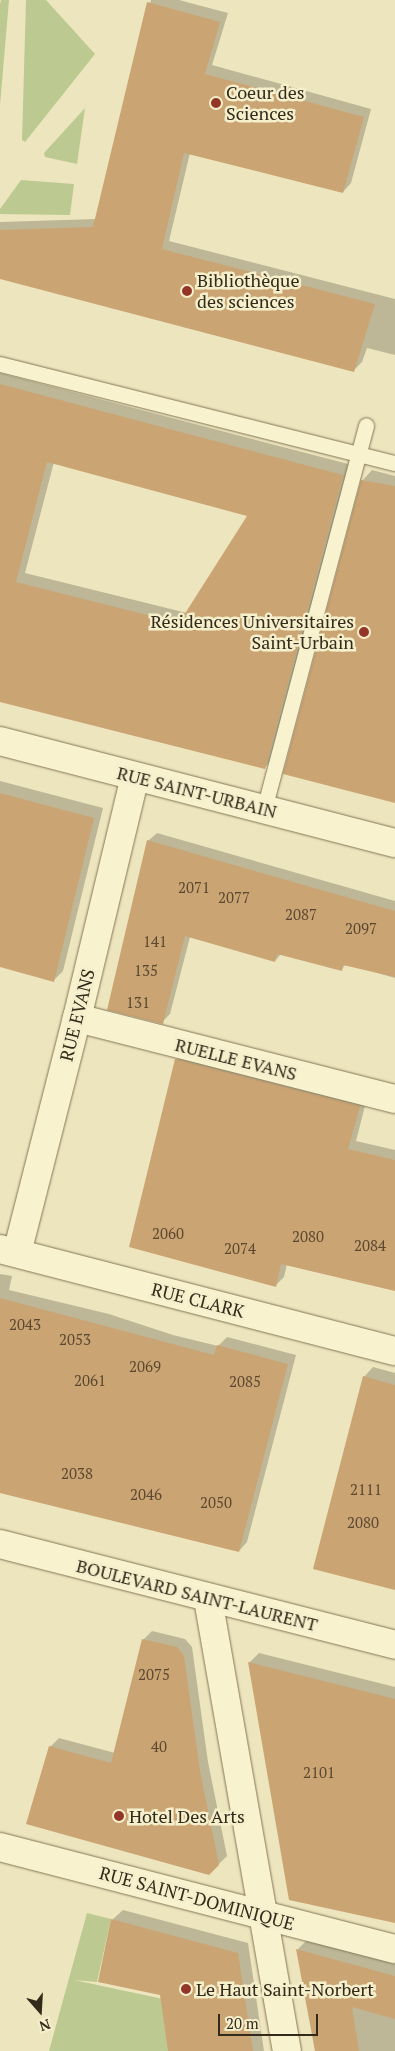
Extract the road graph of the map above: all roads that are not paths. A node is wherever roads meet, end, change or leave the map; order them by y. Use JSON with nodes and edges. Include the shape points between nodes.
{"nodes":[{"id":1,"x":0,"y":364,"type":"edge"},
{"id":2,"x":366,"y":425,"type":"dead end"},
{"id":3,"x":358,"y":453,"type":"junction"},
{"id":4,"x":395,"y":463,"type":"edge"},
{"id":5,"x":0,"y":741,"type":"edge"},
{"id":6,"x":134,"y":777,"type":"junction"},
{"id":7,"x":264,"y":809,"type":"junction"},
{"id":8,"x":395,"y":842,"type":"edge"},
{"id":9,"x":77,"y":1018,"type":"junction"},
{"id":10,"x":395,"y":1099,"type":"edge"},
{"id":11,"x":8,"y":1251,"type":"edge"},
{"id":12,"x":395,"y":1351,"type":"edge"},
{"id":13,"x":0,"y":1544,"type":"edge"},
{"id":14,"x":208,"y":1598,"type":"junction"},
{"id":15,"x":395,"y":1646,"type":"edge"},
{"id":16,"x":0,"y":1847,"type":"edge"},
{"id":17,"x":262,"y":1916,"type":"junction"},
{"id":18,"x":395,"y":1949,"type":"edge"},
{"id":19,"x":287,"y":2051,"type":"edge"}],
"edges":[{"from":1,"to":3,"type":"lane"},
{"from":2,"to":3,"type":"lane"},
{"from":3,"to":4,"type":"lane"},
{"from":3,"to":7,"type":"lane","via":[[352,501]]},
{"from":5,"to":6,"type":"street","name":"RUE SAINT-URBAIN"},
{"from":6,"to":7,"type":"street","name":"RUE SAINT-URBAIN"},
{"from":6,"to":9,"type":"street","name":"RUE EVANS"},
{"from":7,"to":8,"type":"street","name":"RUE SAINT-URBAIN"},
{"from":9,"to":10,"type":"street","name":"RUELLE EVANS"},
{"from":9,"to":11,"type":"street","name":"RUE EVANS"},
{"from":11,"to":12,"type":"street","name":"RUE CLARK"},
{"from":13,"to":14,"type":"street","name":"BOULEVARD SAINT-LAURENT"},
{"from":14,"to":15,"type":"street","name":"BOULEVARD SAINT-LAURENT"},
{"from":14,"to":17,"type":"street"},
{"from":16,"to":17,"type":"street","name":"RUE SAINT-DOMINIQUE"},
{"from":17,"to":18,"type":"street","name":"RUE SAINT-DOMINIQUE"},
{"from":17,"to":19,"type":"street"}]}
